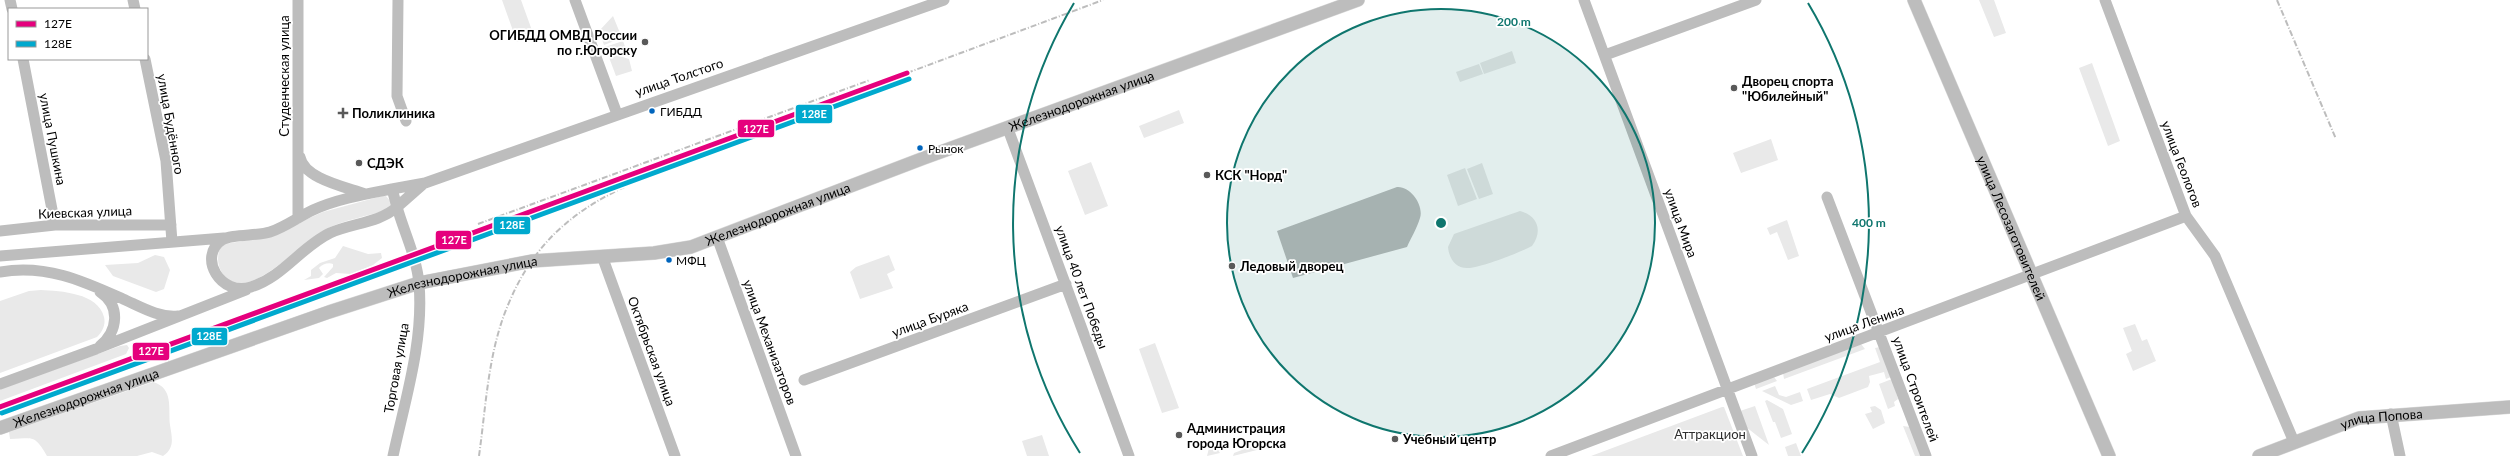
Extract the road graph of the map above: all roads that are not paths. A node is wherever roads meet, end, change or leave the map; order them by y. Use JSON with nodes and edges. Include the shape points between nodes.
{"nodes":[{"id":1,"x":298,"y":0,"type":"edge"},
{"id":2,"x":398,"y":0,"type":"edge"},
{"id":3,"x":575,"y":0,"type":"edge"},
{"id":4,"x":944,"y":0,"type":"edge"},
{"id":5,"x":1358,"y":0,"type":"edge"},
{"id":6,"x":1584,"y":0,"type":"edge"},
{"id":7,"x":1756,"y":0,"type":"edge"},
{"id":8,"x":1914,"y":0,"type":"edge"},
{"id":9,"x":2105,"y":0,"type":"edge"},
{"id":10,"x":1605,"y":54,"type":"junction"},
{"id":11,"x":23,"y":60,"type":"edge"},
{"id":12,"x":145,"y":60,"type":"edge"},
{"id":13,"x":618,"y":114,"type":"junction"},
{"id":14,"x":406,"y":121,"type":"dead end"},
{"id":15,"x":1008,"y":129,"type":"junction"},
{"id":16,"x":299,"y":153,"type":"junction"},
{"id":17,"x":425,"y":183,"type":"junction"},
{"id":18,"x":392,"y":189,"type":"junction"},
{"id":19,"x":365,"y":194,"type":"junction"},
{"id":20,"x":1827,"y":197,"type":"dead end"},
{"id":21,"x":398,"y":207,"type":"junction"},
{"id":22,"x":2186,"y":216,"type":"junction"},
{"id":23,"x":298,"y":218,"type":"junction"},
{"id":24,"x":374,"y":219,"type":"junction"},
{"id":25,"x":55,"y":225,"type":"junction"},
{"id":26,"x":171,"y":226,"type":"junction"},
{"id":27,"x":0,"y":231,"type":"edge"},
{"id":28,"x":717,"y":237,"type":"junction"},
{"id":29,"x":224,"y":238,"type":"junction"},
{"id":30,"x":406,"y":239,"type":"junction"},
{"id":31,"x":172,"y":242,"type":"junction"},
{"id":32,"x":1,"y":256,"type":"edge"},
{"id":33,"x":602,"y":256,"type":"junction"},
{"id":34,"x":0,"y":272,"type":"edge"},
{"id":35,"x":2032,"y":275,"type":"junction"},
{"id":36,"x":86,"y":282,"type":"junction"},
{"id":37,"x":419,"y":284,"type":"junction"},
{"id":38,"x":1066,"y":284,"type":"junction"},
{"id":39,"x":250,"y":288,"type":"junction"},
{"id":40,"x":189,"y":314,"type":"junction"},
{"id":41,"x":1880,"y":332,"type":"junction"},
{"id":42,"x":96,"y":349,"type":"junction"},
{"id":43,"x":804,"y":380,"type":"dead end"},
{"id":44,"x":0,"y":384,"type":"edge"},
{"id":45,"x":1727,"y":389,"type":"junction"},
{"id":46,"x":2510,"y":407,"type":"edge"},
{"id":47,"x":2391,"y":414,"type":"junction"},
{"id":48,"x":0,"y":428,"type":"edge"},
{"id":49,"x":2294,"y":442,"type":"junction"},
{"id":50,"x":393,"y":456,"type":"edge"},
{"id":51,"x":675,"y":456,"type":"edge"},
{"id":52,"x":796,"y":456,"type":"edge"},
{"id":53,"x":1129,"y":456,"type":"edge"},
{"id":54,"x":1551,"y":456,"type":"edge"},
{"id":55,"x":1752,"y":456,"type":"edge"},
{"id":56,"x":1926,"y":456,"type":"edge"},
{"id":57,"x":2109,"y":456,"type":"edge"},
{"id":58,"x":2259,"y":456,"type":"edge"},
{"id":59,"x":2400,"y":456,"type":"edge"}],
"edges":[{"from":1,"to":16,"type":"street","name":"Студенческая улица"},
{"from":2,"to":14,"type":"street","via":[[397,96]]},
{"from":3,"to":13,"type":"street"},
{"from":4,"to":13,"type":"street","name":"улица Толстого"},
{"from":5,"to":15,"type":"main road","name":"Железнодорожная улица"},
{"from":6,"to":10,"type":"street","name":"улица Мира"},
{"from":7,"to":10,"type":"street"},
{"from":8,"to":35,"type":"main road","name":"улица Лесозаготовителей"},
{"from":9,"to":22,"type":"street","name":"улица Геологов"},
{"from":10,"to":45,"type":"street","name":"улица Мира"},
{"from":11,"to":25,"type":"street","name":"улица Пушкина"},
{"from":12,"to":26,"type":"street","name":"улица Будённого","via":[[166,161]]},
{"from":13,"to":17,"type":"street","name":"улица Толстого"},
{"from":15,"to":28,"type":"main road","name":"Железнодорожная улица"},
{"from":15,"to":38,"type":"street","name":"улица 40 лет Победы"},
{"from":16,"to":19,"type":"street","via":[[303,166],[313,175]]},
{"from":16,"to":23,"type":"street","name":"Студенческая улица"},
{"from":17,"to":18,"type":"street"},
{"from":17,"to":21,"type":"street"},
{"from":18,"to":19,"type":"street"},
{"from":18,"to":21,"type":"street","name":"Торговая улица"},
{"from":19,"to":23,"type":"street","via":[[313,210]]},
{"from":20,"to":41,"type":"street","name":"улица Строителей"},
{"from":21,"to":24,"type":"street"},
{"from":21,"to":30,"type":"street","name":"Торговая улица"},
{"from":22,"to":35,"type":"street","name":"улица Ленина"},
{"from":22,"to":49,"type":"street","name":"улица Геологов","via":[[2215,256]]},
{"from":23,"to":29,"type":"street","via":[[270,232]]},
{"from":24,"to":30,"type":"street","via":[[396,224]]},
{"from":24,"to":39,"type":"street","via":[[324,237],[282,271]]},
{"from":25,"to":26,"type":"street","name":"Киевская улица"},
{"from":25,"to":27,"type":"street","name":"Киевская улица"},
{"from":26,"to":31,"type":"street","name":"улица Будённого"},
{"from":28,"to":33,"type":"main road","name":"Железнодорожная улица","via":[[676,250]]},
{"from":28,"to":52,"type":"street","name":"улица Механизаторов"},
{"from":29,"to":31,"type":"street"},
{"from":29,"to":39,"type":"street","via":[[213,254],[217,277],[229,287]]},
{"from":30,"to":37,"type":"street","name":"Торговая улица"},
{"from":31,"to":32,"type":"street"},
{"from":33,"to":37,"type":"main road","name":"Железнодорожная улица","via":[[517,263]]},
{"from":33,"to":51,"type":"street","name":"Октябрьская улица"},
{"from":34,"to":36,"type":"street","via":[[26,269],[51,271]]},
{"from":35,"to":41,"type":"street","name":"улица Ленина"},
{"from":35,"to":57,"type":"main road","name":"улица Лесозаготовителей"},
{"from":36,"to":40,"type":"street","via":[[153,313],[175,316]]},
{"from":36,"to":42,"type":"street","via":[[110,301],[116,317],[109,337]]},
{"from":37,"to":48,"type":"main road","name":"Железнодорожная улица","via":[[329,312]]},
{"from":37,"to":50,"type":"street","name":"Торговая улица","via":[[417,339]]},
{"from":38,"to":43,"type":"street","name":"улица Буряка"},
{"from":38,"to":53,"type":"street","name":"улица 40 лет Победы"},
{"from":39,"to":40,"type":"street"},
{"from":40,"to":42,"type":"street"},
{"from":41,"to":45,"type":"street","name":"улица Ленина"},
{"from":41,"to":56,"type":"street","name":"улица Строителей"},
{"from":42,"to":44,"type":"street"},
{"from":45,"to":54,"type":"street","name":"улица Ленина"},
{"from":45,"to":55,"type":"street","name":"улица Мира"},
{"from":46,"to":47,"type":"main road","name":"улица Попова"},
{"from":47,"to":49,"type":"main road","name":"улица Попова","via":[[2348,420]]},
{"from":47,"to":59,"type":"street"},
{"from":49,"to":58,"type":"main road","name":"улица Попова"}]}
